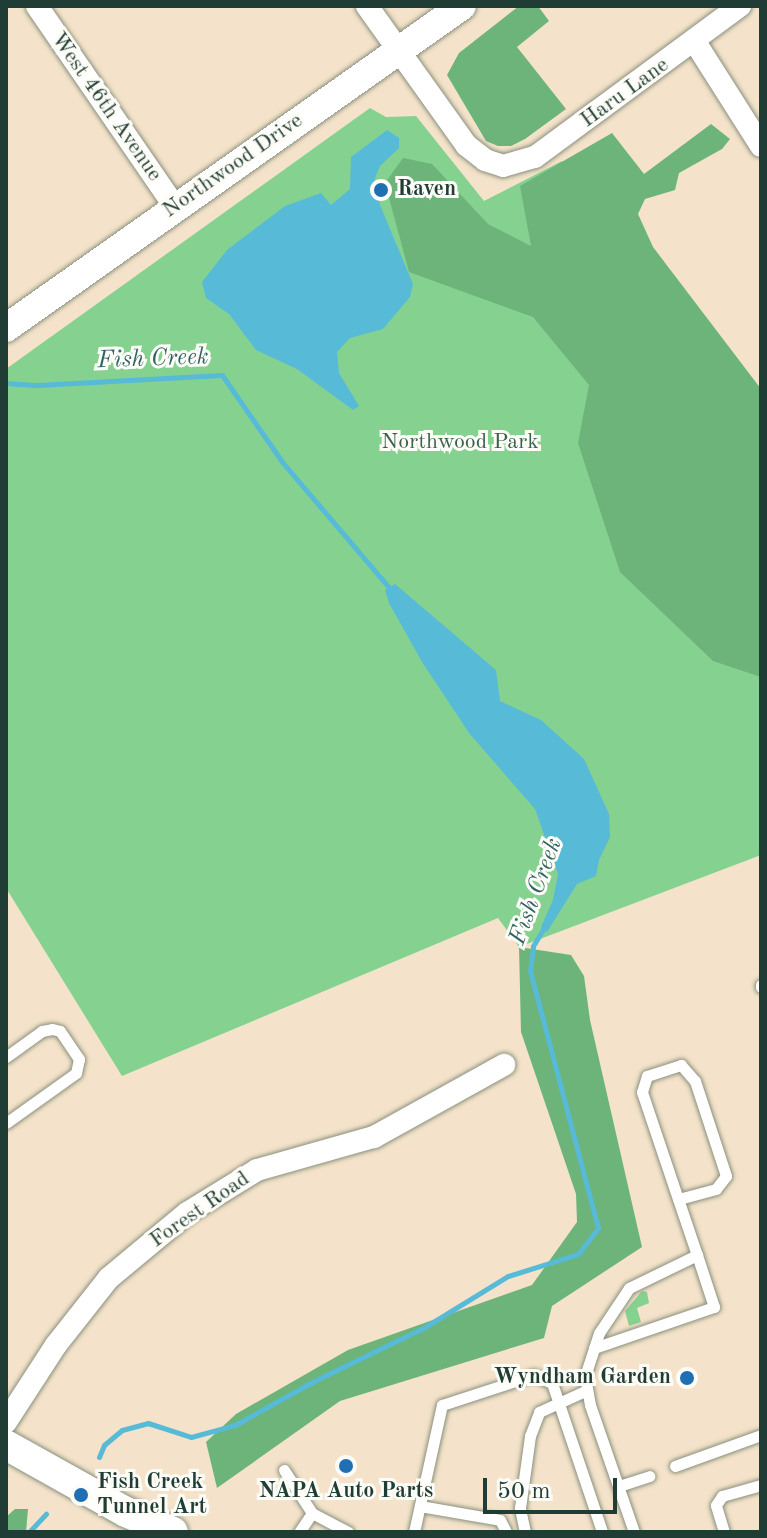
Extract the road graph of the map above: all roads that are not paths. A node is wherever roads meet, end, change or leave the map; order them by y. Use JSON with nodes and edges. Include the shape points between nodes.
{"nodes":[{"id":1,"x":37,"y":6,"type":"edge"},
{"id":2,"x":367,"y":6,"type":"edge"},
{"id":3,"x":462,"y":6,"type":"edge"},
{"id":4,"x":740,"y":6,"type":"edge"},
{"id":5,"x":695,"y":42,"type":"junction"},
{"id":6,"x":398,"y":50,"type":"junction"},
{"id":7,"x":761,"y":146,"type":"edge"},
{"id":8,"x":175,"y":207,"type":"junction"},
{"id":9,"x":6,"y":328,"type":"edge"},
{"id":10,"x":6,"y":1057,"type":"edge"},
{"id":11,"x":504,"y":1065,"type":"dead end"},
{"id":12,"x":6,"y":1123,"type":"edge"},
{"id":13,"x":678,"y":1199,"type":"junction"},
{"id":14,"x":697,"y":1255,"type":"junction"},
{"id":15,"x":594,"y":1348,"type":"junction"},
{"id":16,"x":587,"y":1390,"type":"junction"},
{"id":17,"x":558,"y":1401,"type":"junction"},
{"id":18,"x":6,"y":1422,"type":"edge"},
{"id":19,"x":761,"y":1435,"type":"edge"},
{"id":20,"x":6,"y":1445,"type":"edge"},
{"id":21,"x":675,"y":1466,"type":"dead end"},
{"id":22,"x":284,"y":1470,"type":"dead end"},
{"id":23,"x":649,"y":1476,"type":"dead end"},
{"id":24,"x":761,"y":1485,"type":"edge"},
{"id":25,"x":619,"y":1486,"type":"junction"},
{"id":26,"x":420,"y":1506,"type":"junction"},
{"id":27,"x":312,"y":1513,"type":"junction"},
{"id":28,"x":121,"y":1522,"type":"edge"},
{"id":29,"x":173,"y":1532,"type":"edge"},
{"id":30,"x":299,"y":1532,"type":"edge"},
{"id":31,"x":348,"y":1532,"type":"edge"},
{"id":32,"x":414,"y":1532,"type":"edge"},
{"id":33,"x":506,"y":1532,"type":"edge"},
{"id":34,"x":525,"y":1532,"type":"edge"},
{"id":35,"x":602,"y":1532,"type":"edge"},
{"id":36,"x":634,"y":1532,"type":"edge"},
{"id":37,"x":724,"y":1532,"type":"edge"}],
"edges":[{"from":1,"to":8,"type":"street","name":"West 46th Avenue"},
{"from":2,"to":6,"type":"street"},
{"from":3,"to":6,"type":"street","name":"Northwood Drive"},
{"from":4,"to":5,"type":"street","name":"Haru Lane"},
{"from":5,"to":6,"type":"street","name":"Haru Lane","via":[[535,157],[503,166],[466,145]]},
{"from":5,"to":7,"type":"street"},
{"from":6,"to":8,"type":"street","name":"Northwood Drive"},
{"from":8,"to":9,"type":"street","name":"Northwood Drive"},
{"from":10,"to":12,"type":"lane","via":[[52,1029],[60,1031],[79,1059],[76,1073]]},
{"from":11,"to":18,"type":"street","name":"Forest Road","via":[[374,1137],[257,1170],[187,1213],[109,1278],[56,1345]]},
{"from":13,"to":13,"type":"lane","via":[[642,1092],[647,1076],[681,1065],[695,1081],[726,1176],[716,1189]]},
{"from":13,"to":14,"type":"lane"},
{"from":14,"to":15,"type":"lane","via":[[629,1288]]},
{"from":14,"to":15,"type":"lane","via":[[714,1307]]},
{"from":15,"to":16,"type":"lane","via":[[585,1376]]},
{"from":16,"to":17,"type":"lane"},
{"from":16,"to":25,"type":"lane"},
{"from":17,"to":26,"type":"lane","via":[[552,1383],[534,1375],[442,1405]]},
{"from":17,"to":34,"type":"lane","via":[[539,1412],[530,1436],[520,1508]]},
{"from":17,"to":35,"type":"lane"},
{"from":19,"to":21,"type":"lane"},
{"from":20,"to":28,"type":"main road"},
{"from":22,"to":27,"type":"lane"},
{"from":23,"to":25,"type":"lane"},
{"from":24,"to":37,"type":"lane","via":[[722,1496],[716,1505]]},
{"from":25,"to":36,"type":"lane"},
{"from":26,"to":32,"type":"lane"},
{"from":26,"to":33,"type":"lane","via":[[500,1520]]},
{"from":27,"to":30,"type":"lane"},
{"from":27,"to":31,"type":"lane"},
{"from":28,"to":29,"type":"main road"}]}
